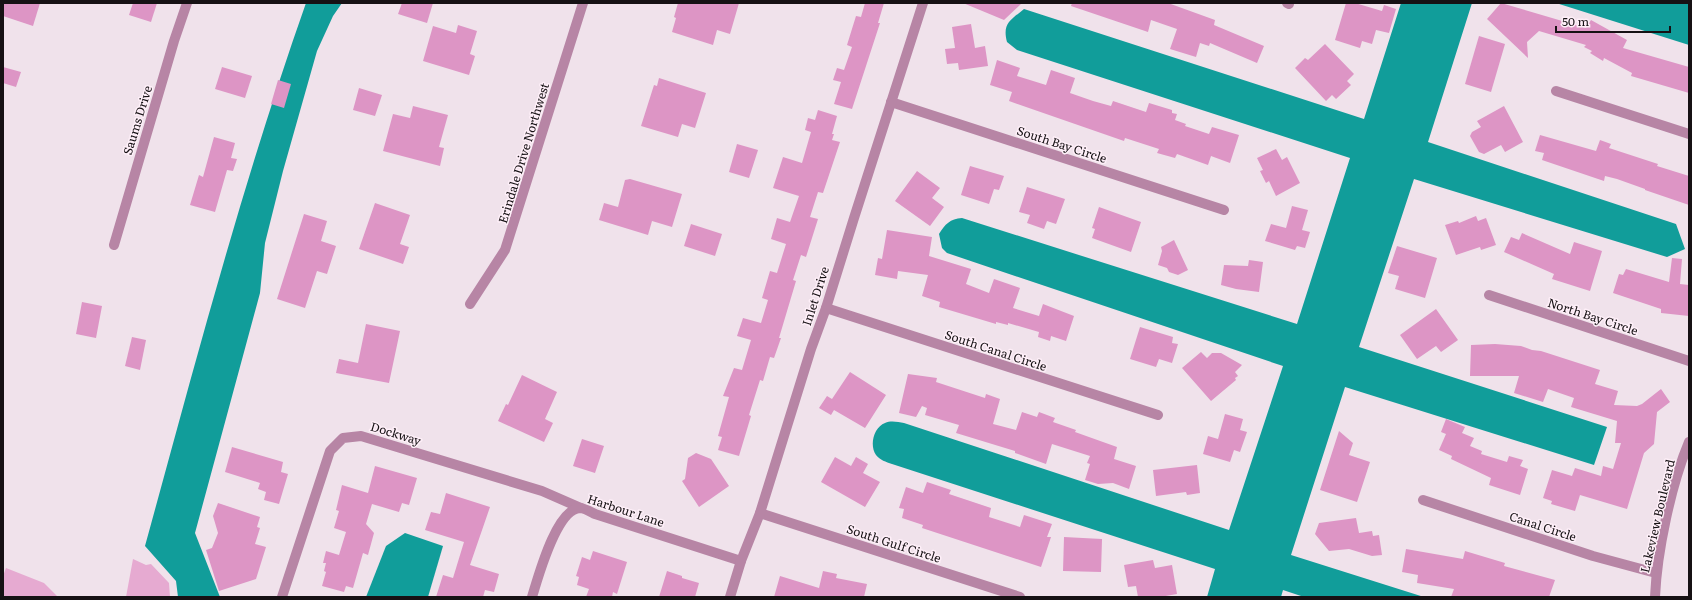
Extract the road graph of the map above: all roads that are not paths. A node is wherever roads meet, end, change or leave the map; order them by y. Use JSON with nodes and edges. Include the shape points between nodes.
{"nodes":[{"id":1,"x":187,"y":3,"type":"edge"},
{"id":2,"x":583,"y":3,"type":"edge"},
{"id":3,"x":923,"y":3,"type":"edge"},
{"id":4,"x":1556,"y":91,"type":"dead end"},
{"id":5,"x":892,"y":102,"type":"junction"},
{"id":6,"x":1689,"y":134,"type":"edge"},
{"id":7,"x":1224,"y":210,"type":"dead end"},
{"id":8,"x":114,"y":245,"type":"dead end"},
{"id":9,"x":1489,"y":295,"type":"dead end"},
{"id":10,"x":470,"y":304,"type":"dead end"},
{"id":11,"x":826,"y":308,"type":"junction"},
{"id":12,"x":1689,"y":361,"type":"edge"},
{"id":13,"x":1158,"y":415,"type":"dead end"},
{"id":14,"x":1689,"y":442,"type":"edge"},
{"id":15,"x":1423,"y":500,"type":"dead end"},
{"id":16,"x":581,"y":508,"type":"junction"},
{"id":17,"x":760,"y":513,"type":"junction"},
{"id":18,"x":741,"y":561,"type":"junction"},
{"id":19,"x":1656,"y":573,"type":"junction"},
{"id":20,"x":282,"y":597,"type":"edge"},
{"id":21,"x":532,"y":597,"type":"edge"},
{"id":22,"x":730,"y":597,"type":"edge"},
{"id":23,"x":1020,"y":597,"type":"edge"},
{"id":24,"x":1655,"y":597,"type":"edge"}],
"edges":[{"from":1,"to":8,"type":"street","name":"Saums Drive"},
{"from":2,"to":10,"type":"street","name":"Erindale Drive Northwest","via":[[505,250]]},
{"from":3,"to":5,"type":"street","name":"Inlet Drive"},
{"from":4,"to":6,"type":"street"},
{"from":5,"to":7,"type":"street","name":"South Bay Circle"},
{"from":5,"to":11,"type":"street","name":"Inlet Drive"},
{"from":9,"to":12,"type":"street","name":"North Bay Circle"},
{"from":11,"to":13,"type":"street","name":"South Canal Circle"},
{"from":11,"to":17,"type":"street","name":"Inlet Drive","via":[[808,356]]},
{"from":14,"to":19,"type":"street","name":"Lakeview Boulevard","via":[[1669,509]]},
{"from":15,"to":19,"type":"street","name":"Canal Circle","via":[[1593,556]]},
{"from":16,"to":18,"type":"street","name":"Harbour Lane"},
{"from":16,"to":20,"type":"street","name":"Dockway","via":[[542,491],[379,441],[361,436],[343,438],[330,451]]},
{"from":16,"to":21,"type":"street","name":"Harbour Lane","via":[[571,511],[552,538]]},
{"from":17,"to":18,"type":"street","name":"Inlet Drive"},
{"from":17,"to":23,"type":"street","name":"South Gulf Circle"},
{"from":18,"to":22,"type":"street","name":"Inlet Drive"},
{"from":19,"to":24,"type":"street","name":"Lakeview Boulevard"}]}
